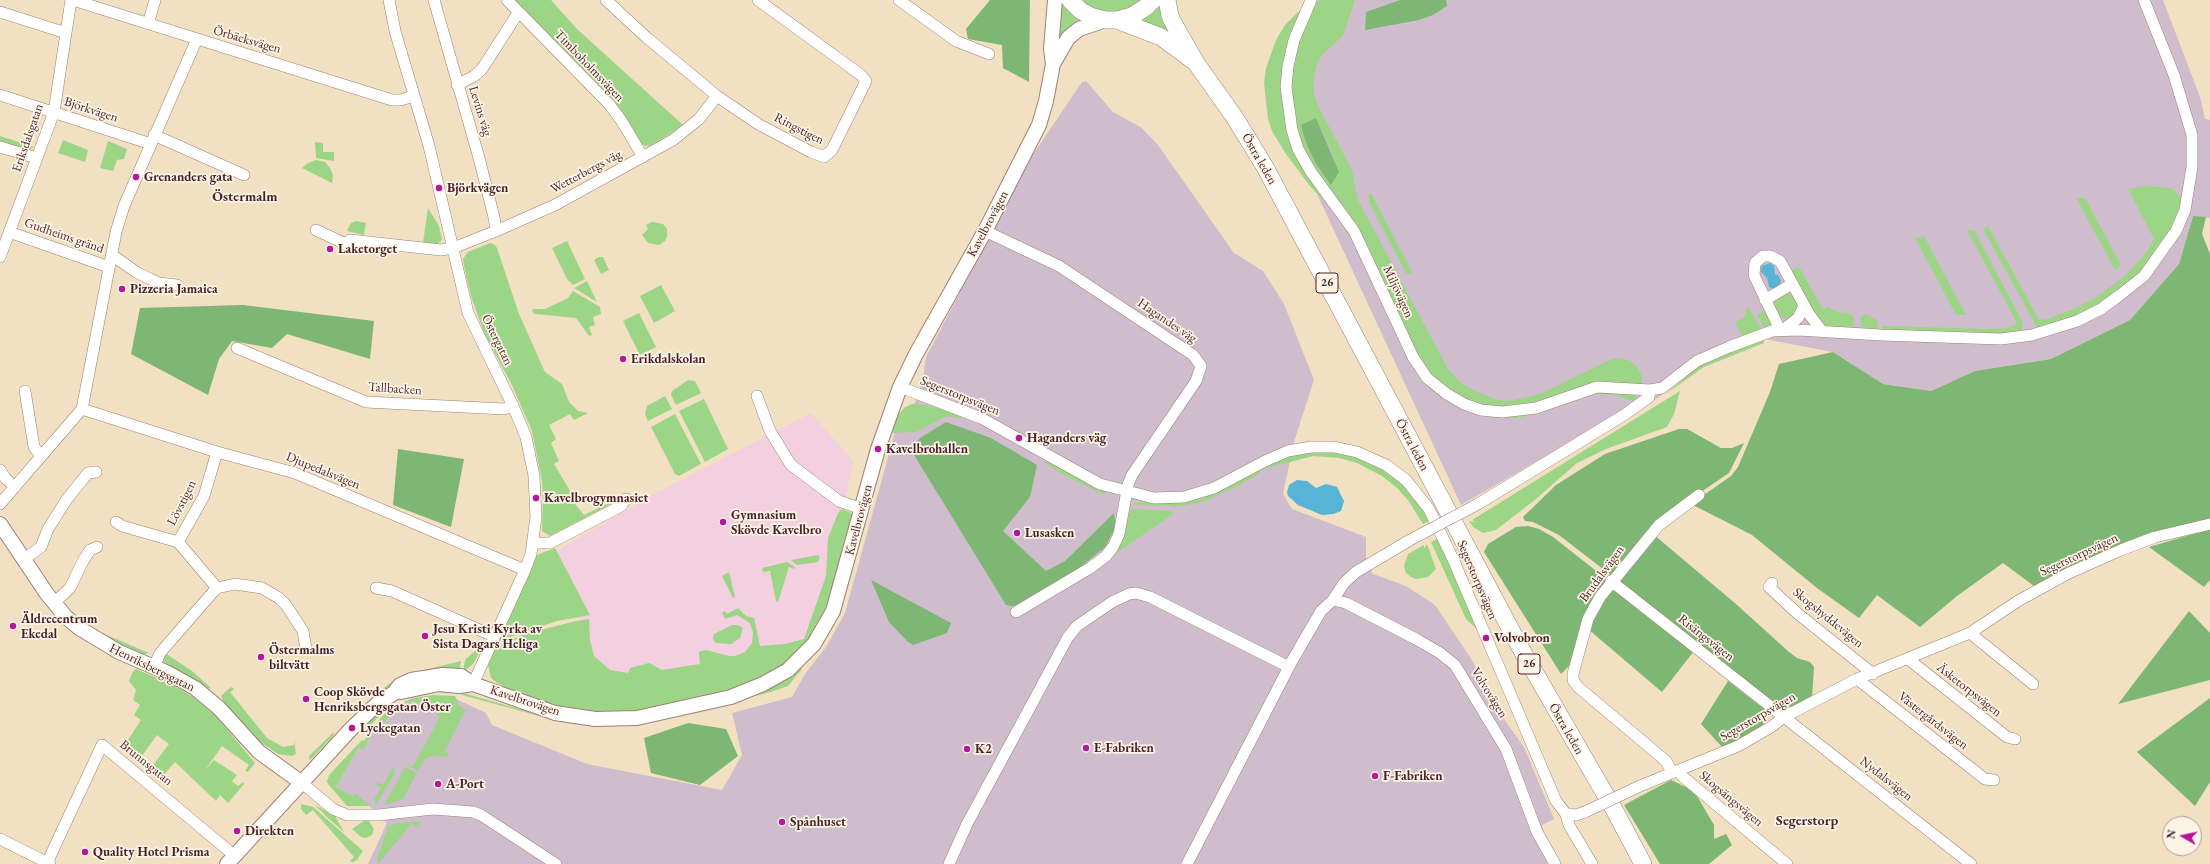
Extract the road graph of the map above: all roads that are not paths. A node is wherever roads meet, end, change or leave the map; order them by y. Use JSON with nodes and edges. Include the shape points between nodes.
{"nodes":[{"id":1,"x":72,"y":0,"type":"edge"},
{"id":2,"x":155,"y":0,"type":"edge"},
{"id":3,"x":389,"y":0,"type":"edge"},
{"id":4,"x":434,"y":0,"type":"edge"},
{"id":5,"x":507,"y":0,"type":"edge"},
{"id":6,"x":606,"y":0,"type":"edge"},
{"id":7,"x":758,"y":0,"type":"edge"},
{"id":8,"x":899,"y":0,"type":"edge"},
{"id":9,"x":1055,"y":0,"type":"edge"},
{"id":10,"x":1070,"y":0,"type":"edge"},
{"id":11,"x":1153,"y":0,"type":"edge"},
{"id":12,"x":1167,"y":0,"type":"edge"},
{"id":13,"x":1311,"y":0,"type":"edge"},
{"id":14,"x":2144,"y":0,"type":"edge"},
{"id":15,"x":0,"y":12,"type":"edge"},
{"id":16,"x":518,"y":13,"type":"junction"},
{"id":17,"x":1111,"y":20,"type":"junction"},
{"id":18,"x":148,"y":24,"type":"junction"},
{"id":19,"x":66,"y":33,"type":"junction"},
{"id":20,"x":197,"y":39,"type":"junction"},
{"id":21,"x":990,"y":54,"type":"dead end"},
{"id":22,"x":1196,"y":63,"type":"junction"},
{"id":23,"x":1053,"y":64,"type":"junction"},
{"id":24,"x":457,"y":85,"type":"junction"},
{"id":25,"x":0,"y":95,"type":"edge"},
{"id":26,"x":413,"y":96,"type":"junction"},
{"id":27,"x":717,"y":96,"type":"junction"},
{"id":28,"x":54,"y":112,"type":"junction"},
{"id":29,"x":153,"y":140,"type":"junction"},
{"id":30,"x":0,"y":146,"type":"edge"},
{"id":31,"x":643,"y":157,"type":"junction"},
{"id":32,"x":37,"y":158,"type":"junction"},
{"id":33,"x":244,"y":175,"type":"dead end"},
{"id":34,"x":316,"y":230,"type":"dead end"},
{"id":35,"x":985,"y":230,"type":"junction"},
{"id":36,"x":496,"y":231,"type":"junction"},
{"id":37,"x":10,"y":232,"type":"junction"},
{"id":38,"x":453,"y":248,"type":"junction"},
{"id":39,"x":112,"y":254,"type":"junction"},
{"id":40,"x":0,"y":257,"type":"edge"},
{"id":41,"x":109,"y":267,"type":"junction"},
{"id":42,"x":1792,"y":284,"type":"junction"},
{"id":43,"x":177,"y":285,"type":"dead end"},
{"id":44,"x":1765,"y":300,"type":"junction"},
{"id":45,"x":1804,"y":306,"type":"junction"},
{"id":46,"x":1782,"y":330,"type":"junction"},
{"id":47,"x":1822,"y":331,"type":"junction"},
{"id":48,"x":237,"y":348,"type":"dead end"},
{"id":49,"x":900,"y":387,"type":"junction"},
{"id":50,"x":1650,"y":390,"type":"junction"},
{"id":51,"x":25,"y":391,"type":"dead end"},
{"id":52,"x":757,"y":396,"type":"dead end"},
{"id":53,"x":513,"y":406,"type":"junction"},
{"id":54,"x":82,"y":408,"type":"junction"},
{"id":55,"x":217,"y":452,"type":"junction"},
{"id":56,"x":41,"y":456,"type":"junction"},
{"id":57,"x":0,"y":470,"type":"edge"},
{"id":58,"x":96,"y":472,"type":"dead end"},
{"id":59,"x":15,"y":487,"type":"junction"},
{"id":60,"x":1127,"y":492,"type":"junction"},
{"id":61,"x":1699,"y":495,"type":"dead end"},
{"id":62,"x":626,"y":499,"type":"dead end"},
{"id":63,"x":0,"y":504,"type":"edge"},
{"id":64,"x":862,"y":509,"type":"junction"},
{"id":65,"x":116,"y":522,"type":"dead end"},
{"id":66,"x":0,"y":524,"type":"edge"},
{"id":67,"x":2210,"y":524,"type":"edge"},
{"id":68,"x":178,"y":542,"type":"junction"},
{"id":69,"x":533,"y":543,"type":"junction"},
{"id":70,"x":97,"y":547,"type":"dead end"},
{"id":71,"x":24,"y":560,"type":"junction"},
{"id":72,"x":525,"y":570,"type":"junction"},
{"id":73,"x":1611,"y":581,"type":"junction"},
{"id":74,"x":1772,"y":583,"type":"dead end"},
{"id":75,"x":217,"y":588,"type":"junction"},
{"id":76,"x":376,"y":588,"type":"dead end"},
{"id":77,"x":1333,"y":600,"type":"junction"},
{"id":78,"x":54,"y":604,"type":"junction"},
{"id":79,"x":1016,"y":612,"type":"dead end"},
{"id":80,"x":1970,"y":633,"type":"junction"},
{"id":81,"x":493,"y":636,"type":"junction"},
{"id":82,"x":306,"y":648,"type":"dead end"},
{"id":83,"x":1908,"y":659,"type":"junction"},
{"id":84,"x":154,"y":667,"type":"junction"},
{"id":85,"x":1289,"y":667,"type":"junction"},
{"id":86,"x":1873,"y":674,"type":"junction"},
{"id":87,"x":1857,"y":680,"type":"junction"},
{"id":88,"x":473,"y":684,"type":"junction"},
{"id":89,"x":2033,"y":684,"type":"dead end"},
{"id":90,"x":1784,"y":717,"type":"junction"},
{"id":91,"x":2015,"y":739,"type":"dead end"},
{"id":92,"x":1675,"y":771,"type":"junction"},
{"id":93,"x":1994,"y":780,"type":"dead end"},
{"id":94,"x":302,"y":783,"type":"junction"},
{"id":95,"x":1566,"y":814,"type":"junction"},
{"id":96,"x":1624,"y":828,"type":"junction"},
{"id":97,"x":0,"y":839,"type":"edge"},
{"id":98,"x":231,"y":860,"type":"edge"},
{"id":99,"x":49,"y":863,"type":"edge"},
{"id":100,"x":556,"y":864,"type":"edge"},
{"id":101,"x":949,"y":864,"type":"edge"},
{"id":102,"x":1187,"y":864,"type":"edge"},
{"id":103,"x":1555,"y":864,"type":"edge"},
{"id":104,"x":1592,"y":864,"type":"edge"},
{"id":105,"x":1643,"y":864,"type":"edge"},
{"id":106,"x":1649,"y":864,"type":"edge"},
{"id":107,"x":1786,"y":864,"type":"edge"},
{"id":108,"x":1971,"y":864,"type":"edge"}],
"edges":[{"from":1,"to":18,"type":"street","name":"Örbäcksvägen"},
{"from":1,"to":19,"type":"street","name":"Eriksdalsgatan"},
{"from":2,"to":18,"type":"street"},
{"from":3,"to":26,"type":"street","name":"Östergatan"},
{"from":4,"to":24,"type":"street","name":"Levins väg"},
{"from":5,"to":16,"type":"street","name":"Timboholmsvägen"},
{"from":6,"to":27,"type":"street","name":"Ringstigen"},
{"from":7,"to":27,"type":"street","name":"Ringstigen","via":[[861,75],[866,81],[864,89],[832,150],[824,157],[758,124]]},
{"from":8,"to":21,"type":"street","via":[[956,41]]},
{"from":9,"to":23,"type":"main road","name":"Kavelbrovägen"},
{"from":10,"to":17,"type":"highway","number":"26","via":[[1081,11],[1093,17]]},
{"from":11,"to":17,"type":"highway","via":[[1140,12]]},
{"from":12,"to":22,"type":"highway","name":"Östra leden","number":"26","via":[[1170,16]]},
{"from":13,"to":50,"type":"street","name":"Miljövägen","via":[[1294,40],[1288,66],[1286,87],[1292,130],[1298,149],[1311,172],[1354,232],[1413,357],[1427,378],[1446,394],[1464,404],[1481,410],[1502,412],[1536,408],[1597,387]]},
{"from":14,"to":47,"type":"street","via":[[2174,75],[2192,135],[2193,153],[2185,210],[2176,231],[2144,276],[2101,309],[2077,321],[2027,336],[2001,339]]},
{"from":15,"to":19,"type":"street"},
{"from":16,"to":24,"type":"street","via":[[482,69]]},
{"from":16,"to":31,"type":"street","name":"Timboholmsvägen","via":[[609,104],[622,120]]},
{"from":17,"to":22,"type":"highway","name":"Östra leden","number":"26","via":[[1161,37]]},
{"from":17,"to":23,"type":"main road","name":"Kavelbrovägen","via":[[1079,29],[1068,38]]},
{"from":18,"to":20,"type":"street","name":"Örbäcksvägen"},
{"from":19,"to":28,"type":"street","name":"Eriksdalsgatan"},
{"from":20,"to":26,"type":"street","name":"Örbäcksvägen","via":[[392,100]]},
{"from":20,"to":29,"type":"street"},
{"from":22,"to":96,"type":"highway","name":"Östra leden","number":"26","via":[[1235,118],[1265,167],[1520,647]]},
{"from":23,"to":35,"type":"main road","name":"Kavelbrovägen","via":[[1039,125]]},
{"from":24,"to":36,"type":"street","name":"Levins väg"},
{"from":25,"to":28,"type":"street","name":"Björkvägen"},
{"from":26,"to":38,"type":"street","name":"Östergatan","via":[[430,146]]},
{"from":27,"to":31,"type":"street","name":"Wetterbergs väg","via":[[687,130]]},
{"from":28,"to":29,"type":"street","name":"Björkvägen"},
{"from":28,"to":32,"type":"street","name":"Eriksdalsgatan"},
{"from":29,"to":33,"type":"street","name":"Björkvägen"},
{"from":29,"to":39,"type":"street","via":[[124,206]]},
{"from":30,"to":32,"type":"street"},
{"from":31,"to":36,"type":"street","name":"Wetterbergs väg","via":[[588,188]]},
{"from":32,"to":37,"type":"street","name":"Eriksdalsgatan"},
{"from":34,"to":38,"type":"street","via":[[346,244],[350,240],[441,250]]},
{"from":35,"to":49,"type":"main road","name":"Kavelbrovägen"},
{"from":35,"to":60,"type":"street","name":"Hagandes väg","via":[[1059,266],[1198,360],[1201,366],[1196,381],[1132,476]]},
{"from":36,"to":38,"type":"street","name":"Wetterbergs väg"},
{"from":37,"to":40,"type":"street","name":"Eriksdalsgatan"},
{"from":37,"to":41,"type":"street","name":"Gudheims gränd"},
{"from":38,"to":53,"type":"street","name":"Östergatan","via":[[468,313]]},
{"from":39,"to":41,"type":"street"},
{"from":39,"to":43,"type":"street","via":[[150,279]]},
{"from":41,"to":54,"type":"street"},
{"from":42,"to":44,"type":"street"},
{"from":42,"to":44,"type":"street","via":[[1776,258],[1763,256],[1758,259],[1753,270]]},
{"from":42,"to":45,"type":"street"},
{"from":44,"to":46,"type":"street"},
{"from":45,"to":46,"type":"street","via":[[1798,318]]},
{"from":45,"to":47,"type":"street"},
{"from":46,"to":47,"type":"street"},
{"from":46,"to":50,"type":"street","via":[[1772,331],[1711,355],[1698,361],[1662,388]]},
{"from":48,"to":53,"type":"street","name":"Tallbacken","via":[[366,402],[504,409]]},
{"from":49,"to":60,"type":"street","name":"Segerstorpsvägen","via":[[981,418],[1074,471],[1100,484]]},
{"from":49,"to":64,"type":"main road","name":"Kavelbrovägen","via":[[878,449]]},
{"from":50,"to":77,"type":"street","bridge":true,"via":[[1649,396],[1638,406],[1478,504],[1356,572]]},
{"from":51,"to":56,"type":"street","via":[[34,447]]},
{"from":52,"to":64,"type":"street","via":[[770,431],[791,465],[840,501]]},
{"from":53,"to":69,"type":"street","name":"Östergatan","via":[[526,437],[534,476],[536,510]]},
{"from":54,"to":55,"type":"street","name":"Djupedalsvägen"},
{"from":54,"to":56,"type":"street"},
{"from":55,"to":68,"type":"street","name":"Lövstigen","via":[[204,496]]},
{"from":55,"to":72,"type":"street","name":"Djupedalsvägen","via":[[295,473]]},
{"from":56,"to":59,"type":"street"},
{"from":57,"to":59,"type":"street"},
{"from":58,"to":71,"type":"street","via":[[88,473],[48,529],[41,547]]},
{"from":59,"to":63,"type":"street"},
{"from":60,"to":79,"type":"street","name":"Hagandes väg","via":[[1119,534],[1106,556]]},
{"from":60,"to":95,"type":"street","name":"Segerstorpsvägen","via":[[1154,498],[1184,497],[1214,488],[1288,451],[1311,447],[1334,447],[1357,452],[1386,465],[1406,480],[1429,509],[1453,559],[1556,801]]},
{"from":61,"to":73,"type":"street","name":"Brudalsvägen","via":[[1659,525]]},
{"from":62,"to":69,"type":"street","via":[[621,506],[550,543]]},
{"from":64,"to":88,"type":"main road","name":"Kavelbrovägen","via":[[833,611],[818,638],[788,670],[763,684],[731,697],[637,718],[595,719],[555,714]]},
{"from":65,"to":68,"type":"street","name":"Lövstigen"},
{"from":66,"to":71,"type":"main road","name":"Henriksbergsgatan"},
{"from":67,"to":80,"type":"street","name":"Segerstorpsvägen","via":[[2155,537],[2075,571],[2046,585]]},
{"from":68,"to":75,"type":"street","name":"Lövstigen"},
{"from":69,"to":72,"type":"street","name":"Östergatan"},
{"from":70,"to":78,"type":"street","via":[[90,550],[70,588]]},
{"from":71,"to":78,"type":"main road","name":"Henriksbergsgatan"},
{"from":72,"to":81,"type":"street","name":"Östergatan"},
{"from":73,"to":90,"type":"street","name":"Risängsvägen"},
{"from":73,"to":92,"type":"street","name":"Brudalsvägen","via":[[1588,619],[1573,680]]},
{"from":74,"to":86,"type":"street","name":"Skogshyddevägen","via":[[1769,587],[1797,613]]},
{"from":75,"to":82,"type":"street","via":[[235,584],[270,591],[286,605],[297,621],[303,632]]},
{"from":75,"to":84,"type":"street","via":[[160,653]]},
{"from":76,"to":81,"type":"street","via":[[392,590]]},
{"from":77,"to":85,"type":"street","via":[[1321,611]]},
{"from":77,"to":103,"type":"street","name":"Volvovägen","via":[[1346,603],[1410,636],[1440,653],[1455,666],[1506,749],[1537,832]]},
{"from":78,"to":84,"type":"main road","name":"Henriksbergsgatan","via":[[90,636]]},
{"from":80,"to":83,"type":"street","name":"Segerstorpsvägen"},
{"from":80,"to":89,"type":"street"},
{"from":81,"to":88,"type":"street","name":"Östergatan"},
{"from":83,"to":86,"type":"street","name":"Segerstorpsvägen"},
{"from":83,"to":91,"type":"street","name":"Äsketorpsvägen","via":[[2007,737]]},
{"from":84,"to":94,"type":"main road","name":"Henriksbergsgatan","via":[[184,681],[210,699],[259,752]]},
{"from":85,"to":101,"type":"street","via":[[1150,597],[1136,593],[1128,594],[1112,602],[1077,626],[1068,637],[967,824]]},
{"from":85,"to":102,"type":"street"},
{"from":86,"to":87,"type":"street","name":"Segerstorpsvägen"},
{"from":87,"to":90,"type":"street","name":"Segerstorpsvägen"},
{"from":87,"to":93,"type":"street","name":"Västergårdsvägen","via":[[1985,779]]},
{"from":88,"to":94,"type":"main road","name":"Kavelbrovägen","via":[[461,676],[422,677],[400,685],[394,693],[377,704]]},
{"from":90,"to":92,"type":"street","name":"Segerstorpsvägen","via":[[1738,746]]},
{"from":90,"to":108,"type":"street","name":"Nydalsvägen"},
{"from":92,"to":95,"type":"street","name":"Segerstorpsvägen","bridge":true,"via":[[1585,812],[1576,815]]},
{"from":92,"to":107,"type":"street","name":"Skogsängsvägen"},
{"from":94,"to":98,"type":"main road","name":"Kavelbrovägen"},
{"from":94,"to":100,"type":"street","via":[[333,809],[347,814],[378,815],[433,810],[473,812]]},
{"from":95,"to":104,"type":"street","via":[[1569,825]]},
{"from":96,"to":105,"type":"highway","name":"Östra leden","number":"26"},
{"from":96,"to":106,"type":"highway","name":"Östra leden","number":"26"},
{"from":97,"to":99,"type":"street"},
{"from":98,"to":99,"type":"street","name":"Brunnsgatan","via":[[102,745]]}]}
